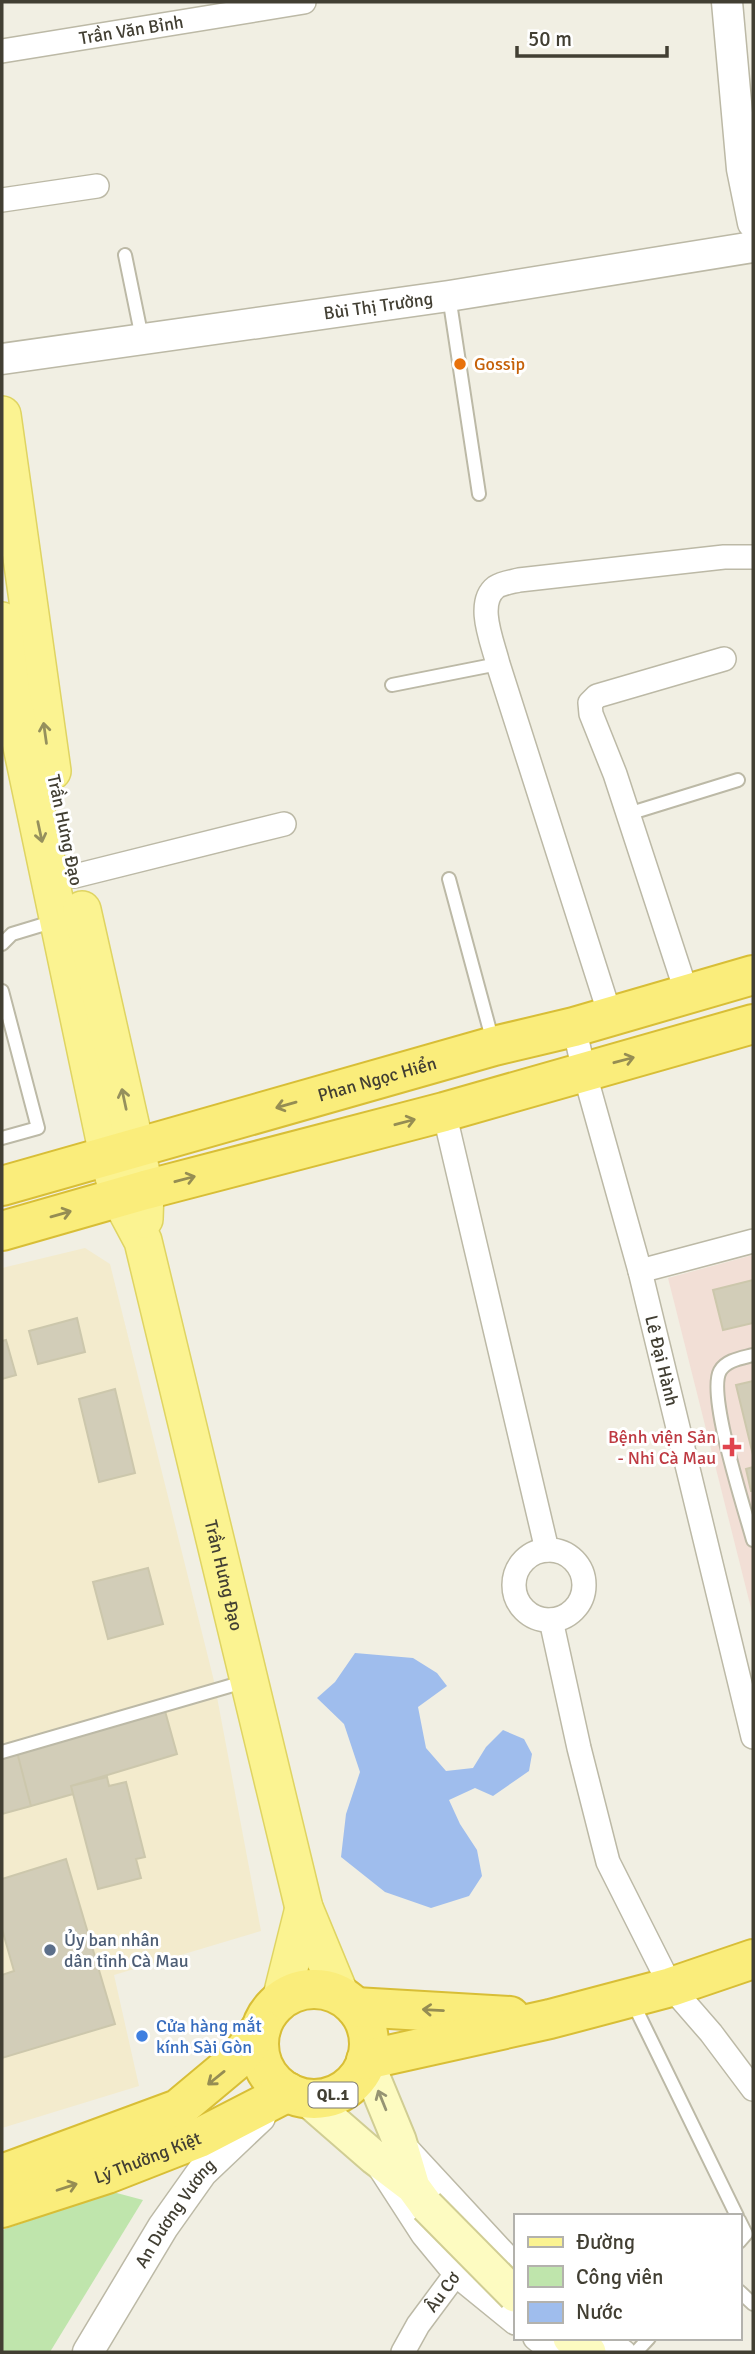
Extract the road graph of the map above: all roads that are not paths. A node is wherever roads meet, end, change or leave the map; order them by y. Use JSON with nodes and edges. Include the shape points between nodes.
{"nodes":[{"id":1,"x":304,"y":2,"type":"edge"},
{"id":2,"x":727,"y":2,"type":"edge"},
{"id":3,"x":2,"y":51,"type":"edge"},
{"id":4,"x":97,"y":186,"type":"dead end"},
{"id":5,"x":2,"y":200,"type":"edge"},
{"id":6,"x":753,"y":223,"type":"edge"},
{"id":7,"x":753,"y":247,"type":"edge"},
{"id":8,"x":125,"y":255,"type":"dead end"},
{"id":9,"x":449,"y":296,"type":"junction"},
{"id":10,"x":142,"y":339,"type":"junction"},
{"id":11,"x":2,"y":359,"type":"edge"},
{"id":12,"x":2,"y":415,"type":"edge"},
{"id":13,"x":479,"y":494,"type":"dead end"},
{"id":14,"x":753,"y":556,"type":"edge"},
{"id":15,"x":2,"y":621,"type":"edge"},
{"id":16,"x":724,"y":659,"type":"dead end"},
{"id":17,"x":498,"y":664,"type":"junction"},
{"id":18,"x":392,"y":685,"type":"dead end"},
{"id":19,"x":738,"y":780,"type":"dead end"},
{"id":20,"x":42,"y":782,"type":"junction"},
{"id":21,"x":628,"y":814,"type":"junction"},
{"id":22,"x":284,"y":824,"type":"dead end"},
{"id":23,"x":75,"y":876,"type":"junction"},
{"id":24,"x":449,"y":879,"type":"dead end"},
{"id":25,"x":59,"y":920,"type":"junction"},
{"id":26,"x":2,"y":944,"type":"edge"},
{"id":27,"x":753,"y":975,"type":"edge"},
{"id":28,"x":2,"y":991,"type":"edge"},
{"id":29,"x":687,"y":994,"type":"junction"},
{"id":30,"x":610,"y":1015,"type":"junction"},
{"id":31,"x":753,"y":1024,"type":"edge"},
{"id":32,"x":574,"y":1027,"type":"junction"},
{"id":33,"x":494,"y":1046,"type":"junction"},
{"id":34,"x":584,"y":1071,"type":"junction"},
{"id":35,"x":444,"y":1112,"type":"junction"},
{"id":36,"x":2,"y":1138,"type":"edge"},
{"id":37,"x":122,"y":1152,"type":"junction"},
{"id":38,"x":2,"y":1186,"type":"edge"},
{"id":39,"x":132,"y":1194,"type":"junction"},
{"id":40,"x":2,"y":1231,"type":"edge"},
{"id":41,"x":753,"y":1241,"type":"edge"},
{"id":42,"x":640,"y":1271,"type":"junction"},
{"id":43,"x":753,"y":1355,"type":"edge"},
{"id":44,"x":753,"y":1540,"type":"edge"},
{"id":45,"x":547,"y":1550,"type":"junction"},
{"id":46,"x":551,"y":1620,"type":"junction"},
{"id":47,"x":247,"y":1681,"type":"junction"},
{"id":48,"x":753,"y":1737,"type":"edge"},
{"id":49,"x":2,"y":1752,"type":"edge"},
{"id":50,"x":304,"y":1908,"type":"junction"},
{"id":51,"x":753,"y":1960,"type":"edge"},
{"id":52,"x":671,"y":1987,"type":"junction"},
{"id":53,"x":630,"y":1997,"type":"junction"},
{"id":54,"x":347,"y":2001,"type":"junction"},
{"id":55,"x":271,"y":2014,"type":"junction"},
{"id":56,"x":550,"y":2019,"type":"junction"},
{"id":57,"x":366,"y":2060,"type":"junction"},
{"id":58,"x":753,"y":2089,"type":"edge"},
{"id":59,"x":297,"y":2095,"type":"junction"},
{"id":60,"x":387,"y":2149,"type":"junction"},
{"id":61,"x":2,"y":2174,"type":"edge"},
{"id":62,"x":2,"y":2208,"type":"edge"},
{"id":63,"x":736,"y":2214,"type":"edge"},
{"id":64,"x":741,"y":2224,"type":"edge"},
{"id":65,"x":485,"y":2232,"type":"junction"},
{"id":66,"x":741,"y":2240,"type":"edge"},
{"id":67,"x":514,"y":2264,"type":"edge"},
{"id":68,"x":456,"y":2275,"type":"junction"},
{"id":69,"x":514,"y":2294,"type":"edge"},
{"id":70,"x":514,"y":2322,"type":"edge"},
{"id":71,"x":537,"y":2340,"type":"edge"},
{"id":72,"x":573,"y":2340,"type":"edge"},
{"id":73,"x":607,"y":2340,"type":"edge"},
{"id":74,"x":88,"y":2352,"type":"edge"},
{"id":75,"x":402,"y":2352,"type":"edge"},
{"id":76,"x":552,"y":2352,"type":"edge"},
{"id":77,"x":589,"y":2352,"type":"edge"},
{"id":78,"x":624,"y":2352,"type":"edge"}],
"edges":[{"from":1,"to":3,"type":"street","name":"Trần Văn Bỉnh"},
{"from":2,"to":6,"type":"street","via":[[742,169]]},
{"from":4,"to":5,"type":"street"},
{"from":7,"to":9,"type":"street","name":"Bùi Thị Trường"},
{"from":8,"to":10,"type":"lane"},
{"from":9,"to":10,"type":"street","name":"Bùi Thị Trường"},
{"from":9,"to":13,"type":"lane"},
{"from":10,"to":11,"type":"street","name":"Bùi Thị Trường"},
{"from":20,"to":12,"type":"main road","name":"Trần Hưng Đạo","one_way":true,"via":[[46,737]]},
{"from":14,"to":17,"type":"street","via":[[500,585],[486,605]]},
{"from":15,"to":20,"type":"main road","name":"Trần Hưng Đạo","via":[[11,694]]},
{"from":16,"to":21,"type":"street","via":[[597,696],[590,702]]},
{"from":17,"to":18,"type":"lane"},
{"from":17,"to":30,"type":"street"},
{"from":19,"to":21,"type":"lane"},
{"from":20,"to":23,"type":"main road","name":"Trần Hưng Đạo"},
{"from":20,"to":25,"type":"main road","name":"Trần Hưng Đạo","one_way":true},
{"from":21,"to":29,"type":"street"},
{"from":22,"to":23,"type":"street"},
{"from":37,"to":23,"type":"main road","name":"Trần Hưng Đạo","one_way":true},
{"from":24,"to":33,"type":"lane"},
{"from":25,"to":26,"type":"lane","via":[[12,934]]},
{"from":25,"to":37,"type":"main road","name":"Trần Hưng Đạo"},
{"from":27,"to":29,"type":"highway","name":"Phan Ngọc Hiển"},
{"from":28,"to":36,"type":"lane","via":[[38,1128]]},
{"from":29,"to":30,"type":"highway","name":"Phan Ngọc Hiển"},
{"from":30,"to":32,"type":"highway","name":"Phan Ngọc Hiển"},
{"from":34,"to":31,"type":"highway","one_way":true},
{"from":32,"to":33,"type":"highway","name":"Phan Ngọc Hiển"},
{"from":32,"to":34,"type":"street","name":"Lê Đại Hành"},
{"from":33,"to":37,"type":"highway","name":"Phan Ngọc Hiển","one_way":true},
{"from":34,"to":35,"type":"highway"},
{"from":34,"to":42,"type":"street","name":"Lê Đại Hành"},
{"from":39,"to":35,"type":"highway","one_way":true},
{"from":35,"to":45,"type":"street"},
{"from":37,"to":38,"type":"highway","name":"Phan Ngọc Hiển"},
{"from":37,"to":39,"type":"main road","name":"Trần Hưng Đạo"},
{"from":40,"to":39,"type":"highway","one_way":true},
{"from":39,"to":47,"type":"main road","name":"Trần Hưng Đạo"},
{"from":41,"to":42,"type":"street"},
{"from":42,"to":48,"type":"street","name":"Lê Đại Hành"},
{"from":43,"to":44,"type":"lane","via":[[724,1366],[717,1385],[724,1436]]},
{"from":45,"to":46,"type":"street","via":[[525,1560],[514,1582],[515,1594],[528,1614]]},
{"from":45,"to":46,"type":"street","via":[[570,1556],[584,1578],[579,1604],[571,1613]]},
{"from":46,"to":52,"type":"street","via":[[608,1862]]},
{"from":47,"to":49,"type":"lane"},
{"from":47,"to":50,"type":"main road","name":"Trần Hưng Đạo"},
{"from":50,"to":54,"type":"main road","name":"Trần Hưng Đạo"},
{"from":50,"to":55,"type":"main road","name":"Trần Hưng Đạo"},
{"from":51,"to":52,"type":"highway","number":"QL.1"},
{"from":52,"to":53,"type":"highway","number":"QL.1"},
{"from":52,"to":58,"type":"street"},
{"from":53,"to":56,"type":"highway","number":"QL.1"},
{"from":53,"to":63,"type":"lane"},
{"from":54,"to":55,"type":"highway","number":"QL.1","via":[[325,1990],[310,1989],[295,1992]]},
{"from":56,"to":54,"type":"highway","number":"QL.1","one_way":true},
{"from":54,"to":57,"type":"highway","number":"QL.1","via":[[365,2023],[369,2041]]},
{"from":55,"to":59,"type":"highway","number":"QL.1","via":[[259,2046],[263,2065],[273,2081]]},
{"from":55,"to":61,"type":"highway","name":"Lý Thường Kiệt","one_way":true,"via":[[239,2058],[178,2109]]},
{"from":56,"to":57,"type":"highway","number":"QL.1"},
{"from":57,"to":59,"type":"highway","number":"QL.1","via":[[347,2087],[327,2097]]},
{"from":60,"to":57,"type":"main road","one_way":true},
{"from":59,"to":60,"type":"main road"},
{"from":62,"to":59,"type":"highway","name":"Lý Thường Kiệt","number":"QL.1","one_way":true,"via":[[107,2174]]},
{"from":59,"to":74,"type":"street","name":"An Dương Vương","via":[[241,2133],[202,2172],[163,2227]]},
{"from":60,"to":65,"type":"street"},
{"from":60,"to":68,"type":"street","via":[[407,2213]]},
{"from":60,"to":69,"type":"main road","bridge":true,"via":[[420,2196]]},
{"from":64,"to":66,"type":"lane","via":[[746,2234]]},
{"from":65,"to":67,"type":"street"},
{"from":65,"to":68,"type":"street","name":"Âu Cơ"},
{"from":68,"to":70,"type":"street"},
{"from":68,"to":75,"type":"street","name":"Âu Cơ"},
{"from":71,"to":76,"type":"street"},
{"from":72,"to":77,"type":"main road"},
{"from":73,"to":78,"type":"street"}]}
